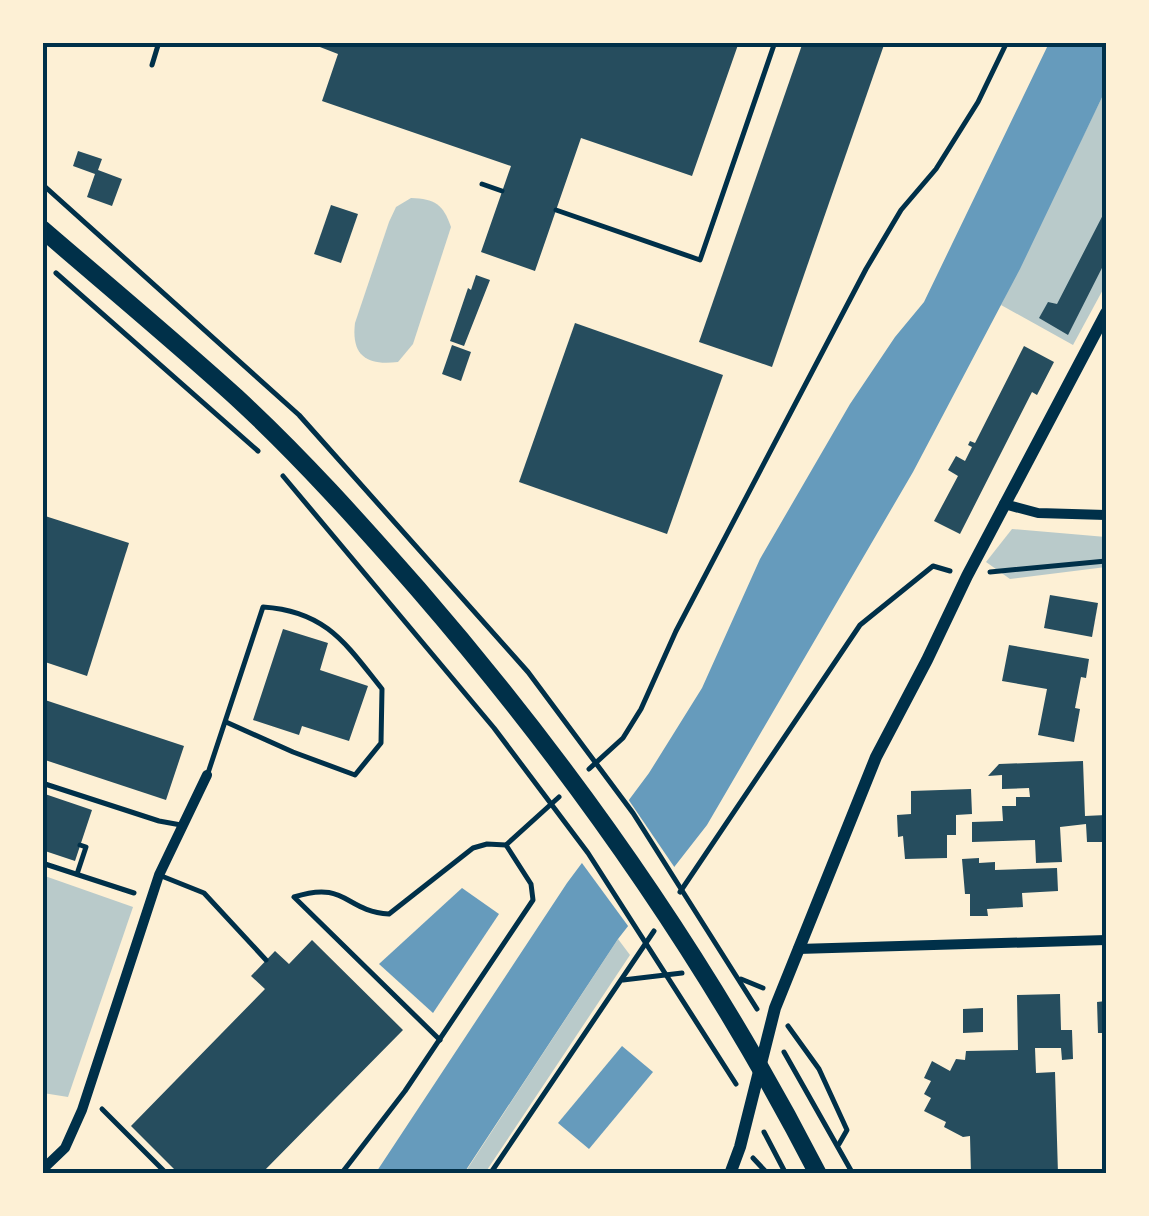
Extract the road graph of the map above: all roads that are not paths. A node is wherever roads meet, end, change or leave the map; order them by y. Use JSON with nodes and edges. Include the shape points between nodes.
{"nodes":[{"id":1,"x":159,"y":42,"type":"edge"},
{"id":2,"x":775,"y":42,"type":"edge"},
{"id":3,"x":152,"y":65,"type":"dead end"},
{"id":4,"x":482,"y":184,"type":"dead end"},
{"id":5,"x":502,"y":191,"type":"dead end"},
{"id":6,"x":556,"y":210,"type":"dead end"},
{"id":7,"x":42,"y":229,"type":"edge"},
{"id":8,"x":1106,"y":313,"type":"edge"},
{"id":9,"x":1004,"y":504,"type":"junction"},
{"id":10,"x":1106,"y":515,"type":"edge"},
{"id":11,"x":226,"y":722,"type":"junction"},
{"id":12,"x":208,"y":776,"type":"joint"},
{"id":13,"x":42,"y":782,"type":"edge"},
{"id":14,"x":181,"y":825,"type":"junction"},
{"id":15,"x":159,"y":875,"type":"junction"},
{"id":16,"x":1106,"y":940,"type":"edge"},
{"id":17,"x":798,"y":949,"type":"junction"},
{"id":18,"x":266,"y":960,"type":"dead end"},
{"id":19,"x":42,"y":1170,"type":"edge"},
{"id":20,"x":730,"y":1174,"type":"edge"},
{"id":21,"x":818,"y":1174,"type":"edge"}],
"edges":[{"from":1,"to":3,"type":"lane"},
{"from":2,"to":6,"type":"lane","via":[[700,260]]},
{"from":4,"to":5,"type":"lane"},
{"from":7,"to":21,"type":"main road","via":[[238,399],[358,520],[503,688],[682,943]]},
{"from":8,"to":9,"type":"street"},
{"from":9,"to":10,"type":"street","via":[[1038,514]]},
{"from":9,"to":17,"type":"street","via":[[876,757]]},
{"from":11,"to":11,"type":"lane","via":[[263,607],[286,609],[334,630],[382,689],[381,743],[355,774]]},
{"from":11,"to":12,"type":"lane"},
{"from":12,"to":14,"type":"street"},
{"from":13,"to":14,"type":"lane"},
{"from":14,"to":15,"type":"street"},
{"from":15,"to":18,"type":"lane","via":[[204,892]]},
{"from":15,"to":19,"type":"street","via":[[82,1110],[65,1148]]},
{"from":16,"to":17,"type":"street"},
{"from":17,"to":20,"type":"street"}]}
